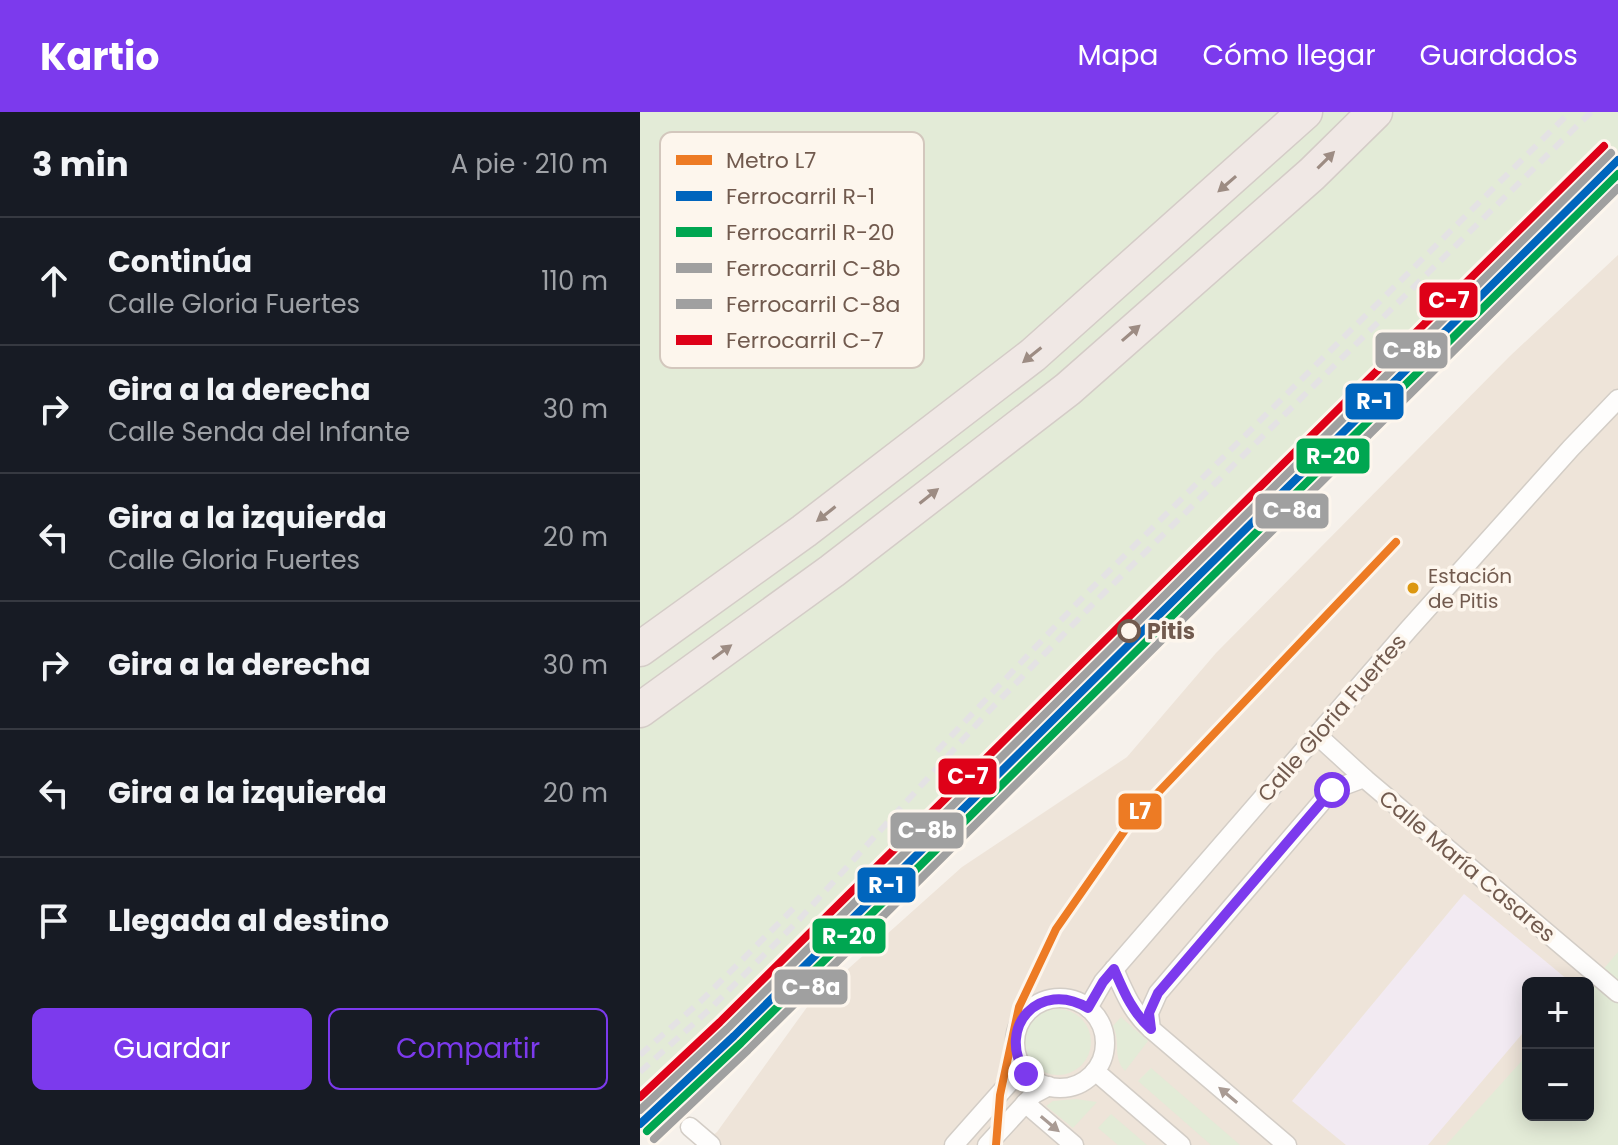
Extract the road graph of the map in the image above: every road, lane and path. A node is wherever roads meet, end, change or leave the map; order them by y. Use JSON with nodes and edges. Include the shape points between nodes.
{"nodes":[{"id":1,"x":1305,"y":112,"type":"edge"},
{"id":2,"x":1375,"y":112,"type":"edge"},
{"id":3,"x":1618,"y":399,"type":"edge"},
{"id":4,"x":640,"y":649,"type":"edge"},
{"id":5,"x":649,"y":704,"type":"edge"},
{"id":6,"x":1317,"y":735,"type":"junction"},
{"id":7,"x":1364,"y":778,"type":"junction"},
{"id":8,"x":1114,"y":969,"type":"junction"},
{"id":9,"x":1618,"y":993,"type":"edge"},
{"id":10,"x":1088,"y":1008,"type":"junction"},
{"id":11,"x":1150,"y":1021,"type":"junction"},
{"id":12,"x":1019,"y":1062,"type":"junction"},
{"id":13,"x":1095,"y":1071,"type":"junction"},
{"id":14,"x":1049,"y":1086,"type":"junction"},
{"id":15,"x":1025,"y":1103,"type":"junction"},
{"id":16,"x":690,"y":1127,"type":"dead end"},
{"id":17,"x":711,"y":1145,"type":"edge"},
{"id":18,"x":954,"y":1145,"type":"edge"},
{"id":19,"x":987,"y":1145,"type":"edge"},
{"id":20,"x":1074,"y":1145,"type":"edge"},
{"id":21,"x":1181,"y":1145,"type":"edge"},
{"id":22,"x":1287,"y":1145,"type":"edge"}],
"edges":[{"from":1,"to":4,"type":"highway","one_way":true,"via":[[1033,355]]},
{"from":5,"to":2,"type":"highway","one_way":true,"via":[[1068,389]]},
{"from":3,"to":6,"type":"street","name":"Calle Gloria Fuertes"},
{"from":6,"to":7,"type":"street","name":"Calle María Casares"},
{"from":6,"to":8,"type":"street","name":"Calle Gloria Fuertes"},
{"from":7,"to":9,"type":"street","name":"Calle María Casares"},
{"from":7,"to":11,"type":"street","via":[[1332,790],[1158,993]]},
{"from":8,"to":10,"type":"street","name":"Calle Gloria Fuertes"},
{"from":8,"to":11,"type":"street","via":[[1139,1018]]},
{"from":10,"to":12,"type":"street","via":[[1059,999],[1030,1009],[1015,1033]]},
{"from":10,"to":13,"type":"street","via":[[1104,1038]]},
{"from":22,"to":11,"type":"street","one_way":true},
{"from":12,"to":14,"type":"street","via":[[1026,1074]]},
{"from":12,"to":18,"type":"street","via":[[1009,1083]]},
{"from":13,"to":14,"type":"street","via":[[1076,1084]]},
{"from":13,"to":21,"type":"street"},
{"from":14,"to":15,"type":"street"},
{"from":15,"to":19,"type":"street"},
{"from":15,"to":20,"type":"street","one_way":true},
{"from":16,"to":17,"type":"street"}]}
